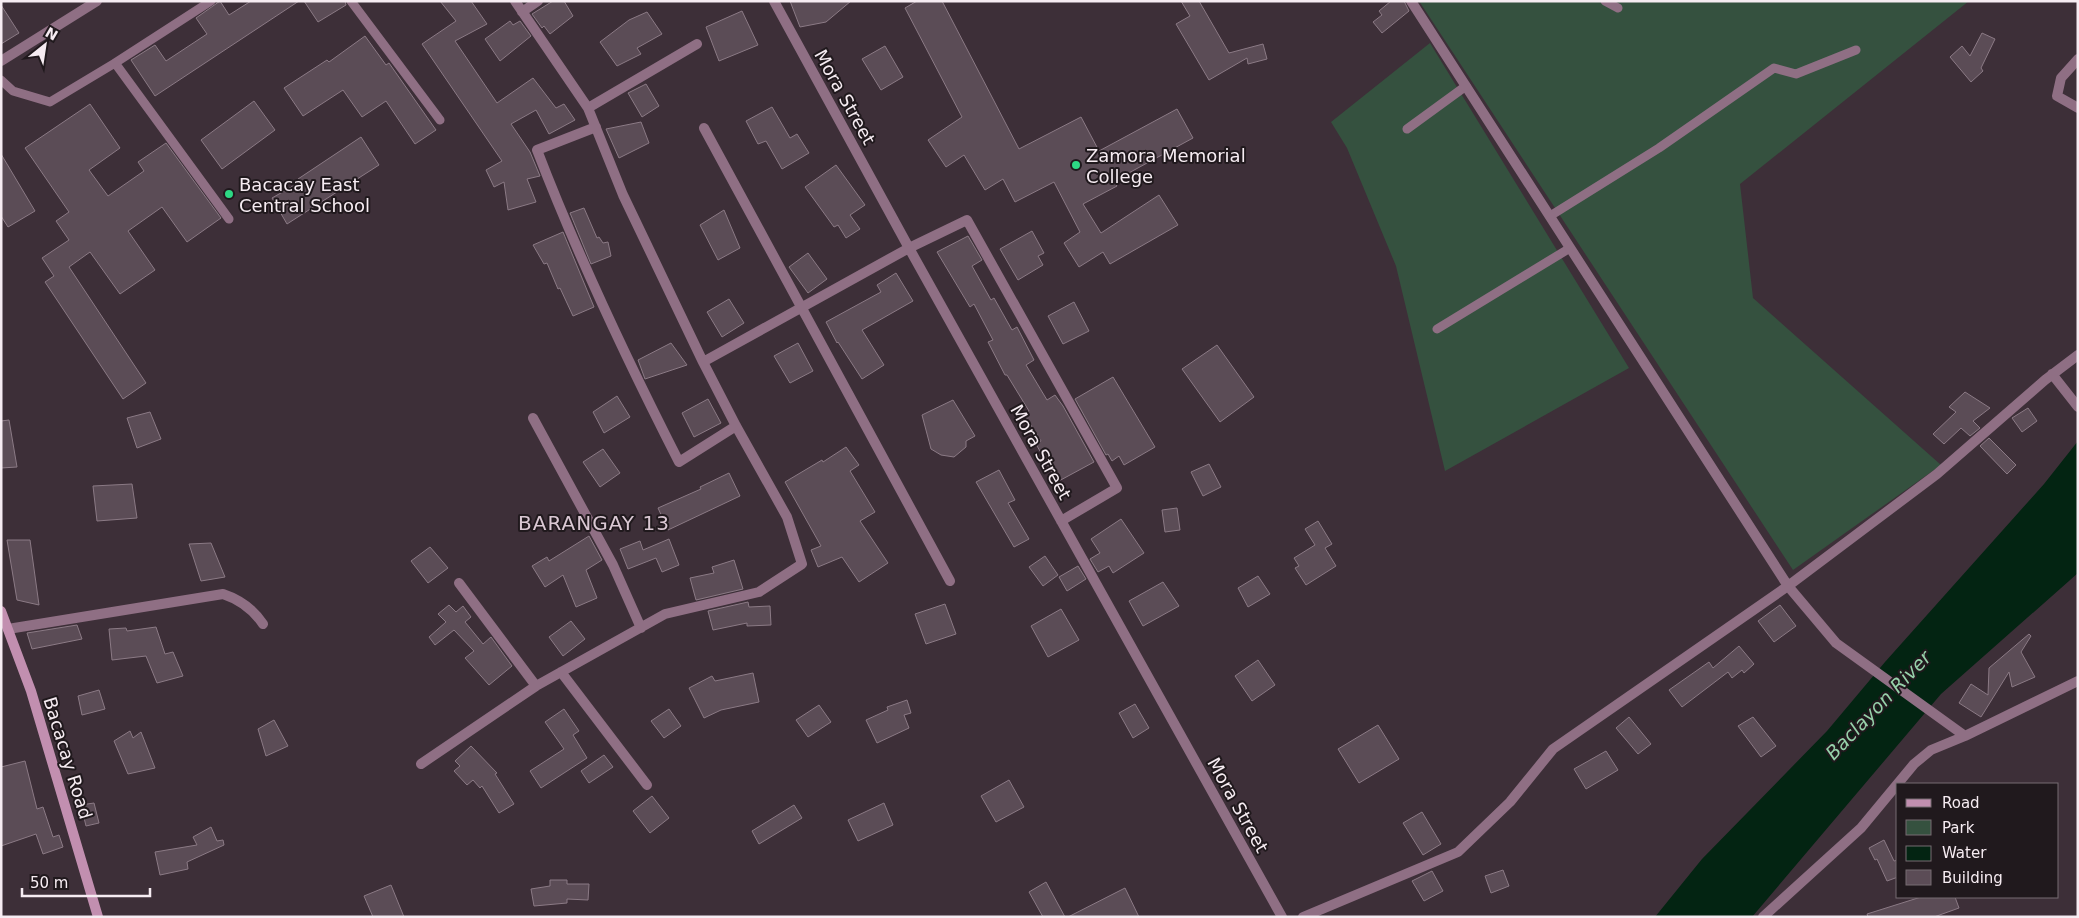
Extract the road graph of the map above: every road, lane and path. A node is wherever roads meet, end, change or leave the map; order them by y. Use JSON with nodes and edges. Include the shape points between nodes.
{"nodes":[{"id":1,"x":97,"y":1,"type":"edge"},
{"id":2,"x":211,"y":1,"type":"edge"},
{"id":3,"x":352,"y":1,"type":"edge"},
{"id":4,"x":515,"y":1,"type":"edge"},
{"id":5,"x":538,"y":1,"type":"edge"},
{"id":6,"x":774,"y":1,"type":"edge"},
{"id":7,"x":1411,"y":1,"type":"edge"},
{"id":8,"x":1605,"y":1,"type":"edge"},
{"id":9,"x":1618,"y":8,"type":"dead end"},
{"id":10,"x":522,"y":12,"type":"junction"},
{"id":11,"x":697,"y":44,"type":"dead end"},
{"id":12,"x":1856,"y":50,"type":"dead end"},
{"id":13,"x":2078,"y":59,"type":"edge"},
{"id":14,"x":1,"y":61,"type":"edge"},
{"id":15,"x":116,"y":63,"type":"junction"},
{"id":16,"x":1,"y":80,"type":"edge"},
{"id":17,"x":1466,"y":86,"type":"junction"},
{"id":18,"x":588,"y":108,"type":"junction"},
{"id":19,"x":2078,"y":108,"type":"edge"},
{"id":20,"x":440,"y":120,"type":"dead end"},
{"id":21,"x":596,"y":128,"type":"junction"},
{"id":22,"x":704,"y":128,"type":"dead end"},
{"id":23,"x":1407,"y":129,"type":"dead end"},
{"id":24,"x":1550,"y":216,"type":"junction"},
{"id":25,"x":229,"y":219,"type":"dead end"},
{"id":26,"x":909,"y":248,"type":"junction"},
{"id":27,"x":1570,"y":248,"type":"junction"},
{"id":28,"x":801,"y":306,"type":"junction"},
{"id":29,"x":1438,"y":329,"type":"dead end"},
{"id":30,"x":2078,"y":355,"type":"edge"},
{"id":31,"x":703,"y":362,"type":"junction"},
{"id":32,"x":2052,"y":374,"type":"junction"},
{"id":33,"x":2078,"y":406,"type":"edge"},
{"id":34,"x":533,"y":418,"type":"dead end"},
{"id":35,"x":736,"y":426,"type":"junction"},
{"id":36,"x":1061,"y":521,"type":"junction"},
{"id":37,"x":950,"y":581,"type":"dead end"},
{"id":38,"x":460,"y":583,"type":"dead end"},
{"id":39,"x":1788,"y":586,"type":"junction"},
{"id":40,"x":1,"y":610,"type":"edge"},
{"id":41,"x":263,"y":624,"type":"dead end"},
{"id":42,"x":641,"y":628,"type":"junction"},
{"id":43,"x":8,"y":629,"type":"junction"},
{"id":44,"x":561,"y":672,"type":"junction"},
{"id":45,"x":2078,"y":681,"type":"edge"},
{"id":46,"x":536,"y":686,"type":"junction"},
{"id":47,"x":1965,"y":736,"type":"junction"},
{"id":48,"x":421,"y":764,"type":"dead end"},
{"id":49,"x":1898,"y":783,"type":"edge"},
{"id":50,"x":647,"y":785,"type":"dead end"},
{"id":51,"x":1896,"y":786,"type":"edge"},
{"id":52,"x":98,"y":917,"type":"edge"},
{"id":53,"x":1282,"y":917,"type":"edge"},
{"id":54,"x":1303,"y":917,"type":"edge"},
{"id":55,"x":1763,"y":917,"type":"edge"}],
"edges":[{"from":1,"to":14,"type":"street"},
{"from":2,"to":15,"type":"lane"},
{"from":3,"to":20,"type":"lane"},
{"from":4,"to":10,"type":"street"},
{"from":5,"to":10,"type":"street"},
{"from":6,"to":26,"type":"street","name":"Mora Street"},
{"from":7,"to":17,"type":"street"},
{"from":8,"to":9,"type":"lane"},
{"from":10,"to":18,"type":"street"},
{"from":11,"to":18,"type":"street"},
{"from":12,"to":24,"type":"lane","via":[[1796,74],[1774,68],[1659,148]]},
{"from":13,"to":19,"type":"street","via":[[2061,78],[2057,96]]},
{"from":15,"to":16,"type":"lane","via":[[50,102],[13,91]]},
{"from":15,"to":25,"type":"lane"},
{"from":17,"to":23,"type":"lane"},
{"from":17,"to":24,"type":"street"},
{"from":18,"to":21,"type":"street"},
{"from":21,"to":31,"type":"street","via":[[623,195]]},
{"from":21,"to":35,"type":"street","via":[[537,150],[561,213],[626,358],[679,462]]},
{"from":22,"to":28,"type":"street"},
{"from":24,"to":27,"type":"street"},
{"from":26,"to":28,"type":"street"},
{"from":26,"to":36,"type":"street","name":"Mora Street"},
{"from":26,"to":36,"type":"street","via":[[967,220],[1107,471],[1116,488]]},
{"from":27,"to":29,"type":"lane"},
{"from":27,"to":39,"type":"street"},
{"from":28,"to":31,"type":"street"},
{"from":28,"to":37,"type":"street"},
{"from":30,"to":32,"type":"street"},
{"from":31,"to":35,"type":"street"},
{"from":32,"to":33,"type":"street"},
{"from":32,"to":39,"type":"street","via":[[1937,474]]},
{"from":34,"to":42,"type":"street","via":[[613,565]]},
{"from":35,"to":42,"type":"street","via":[[787,517],[802,564],[759,592],[666,614]]},
{"from":36,"to":53,"type":"street","name":"Mora Street"},
{"from":38,"to":46,"type":"street"},
{"from":39,"to":47,"type":"street","via":[[1836,643]]},
{"from":39,"to":54,"type":"street","via":[[1553,749],[1510,802],[1458,852]]},
{"from":40,"to":43,"type":"main road","name":"Bacacay Road"},
{"from":41,"to":43,"type":"street","via":[[254,611],[223,594]]},
{"from":42,"to":44,"type":"street"},
{"from":43,"to":52,"type":"main road","name":"Bacacay Road","via":[[31,691]]},
{"from":44,"to":46,"type":"street"},
{"from":44,"to":50,"type":"street"},
{"from":45,"to":47,"type":"street"},
{"from":46,"to":48,"type":"street"},
{"from":47,"to":49,"type":"street","via":[[1931,750]]},
{"from":51,"to":55,"type":"street","via":[[1861,828]]}]}
